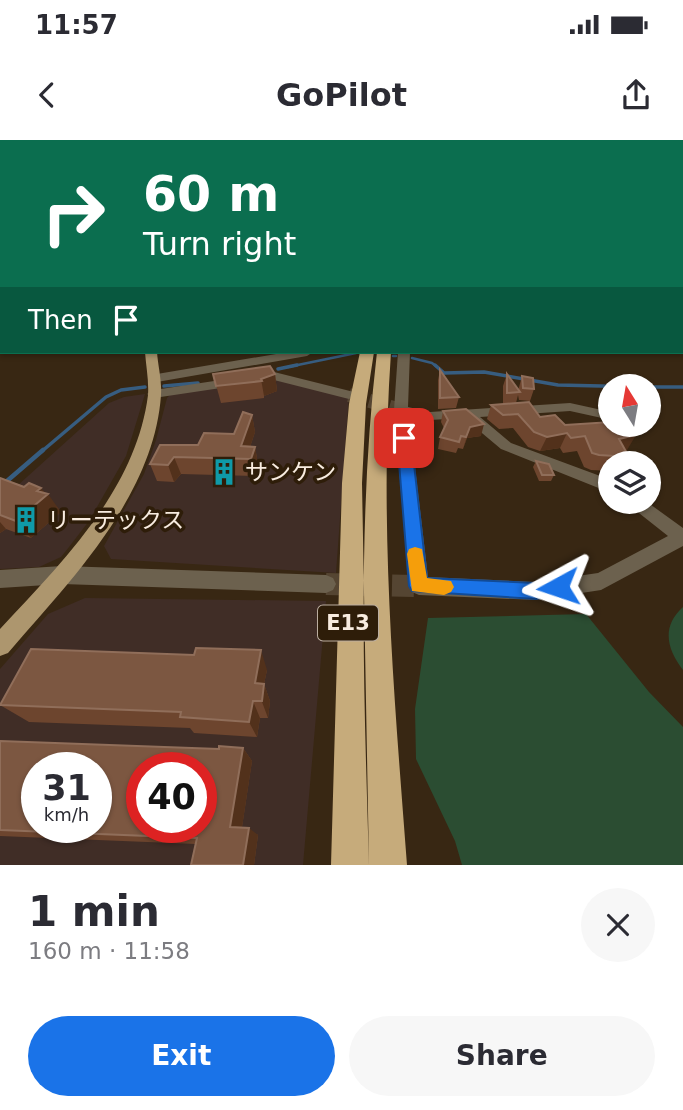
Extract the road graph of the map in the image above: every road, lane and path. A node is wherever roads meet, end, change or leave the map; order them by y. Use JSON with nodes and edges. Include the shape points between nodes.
{"nodes":[{"id":1,"x":151,"y":354,"type":"edge"},
{"id":2,"x":298,"y":354,"type":"edge"},
{"id":3,"x":367,"y":354,"type":"edge"},
{"id":4,"x":384,"y":354,"type":"edge"},
{"id":5,"x":404,"y":354,"type":"edge"},
{"id":6,"x":155,"y":386,"type":"junction"},
{"id":7,"x":349,"y":395,"type":"tunnel mouth"},
{"id":8,"x":401,"y":410,"type":"junction"},
{"id":9,"x":598,"y":413,"type":"edge"},
{"id":10,"x":467,"y":414,"type":"junction"},
{"id":11,"x":598,"y":482,"type":"edge"},
{"id":12,"x":650,"y":514,"type":"edge"},
{"id":13,"x":682,"y":537,"type":"edge"},
{"id":14,"x":62,"y":575,"type":"junction"},
{"id":15,"x":0,"y":579,"type":"edge"},
{"id":16,"x":326,"y":584,"type":"tunnel mouth"},
{"id":17,"x":0,"y":645,"type":"edge"},
{"id":18,"x":350,"y":865,"type":"edge"},
{"id":19,"x":388,"y":865,"type":"edge"}],
"edges":[{"from":1,"to":6,"type":"main road"},
{"from":2,"to":6,"type":"street"},
{"from":3,"to":18,"type":"highway","number":"E13","via":[[354,424],[351,497]]},
{"from":4,"to":19,"type":"highway","number":"E13","via":[[375,497]]},
{"from":5,"to":8,"type":"street"},
{"from":6,"to":7,"type":"street","via":[[274,376]]},
{"from":6,"to":14,"type":"main road","via":[[151,422],[136,462],[103,523]]},
{"from":8,"to":10,"type":"street","via":[[430,416]]},
{"from":8,"to":13,"type":"street","via":[[419,586],[536,591],[601,581]]},
{"from":9,"to":10,"type":"street","via":[[570,407]]},
{"from":10,"to":11,"type":"street","via":[[506,446]]},
{"from":12,"to":13,"type":"street"},
{"from":14,"to":15,"type":"street"},
{"from":14,"to":16,"type":"street"},
{"from":14,"to":17,"type":"main road"}]}
